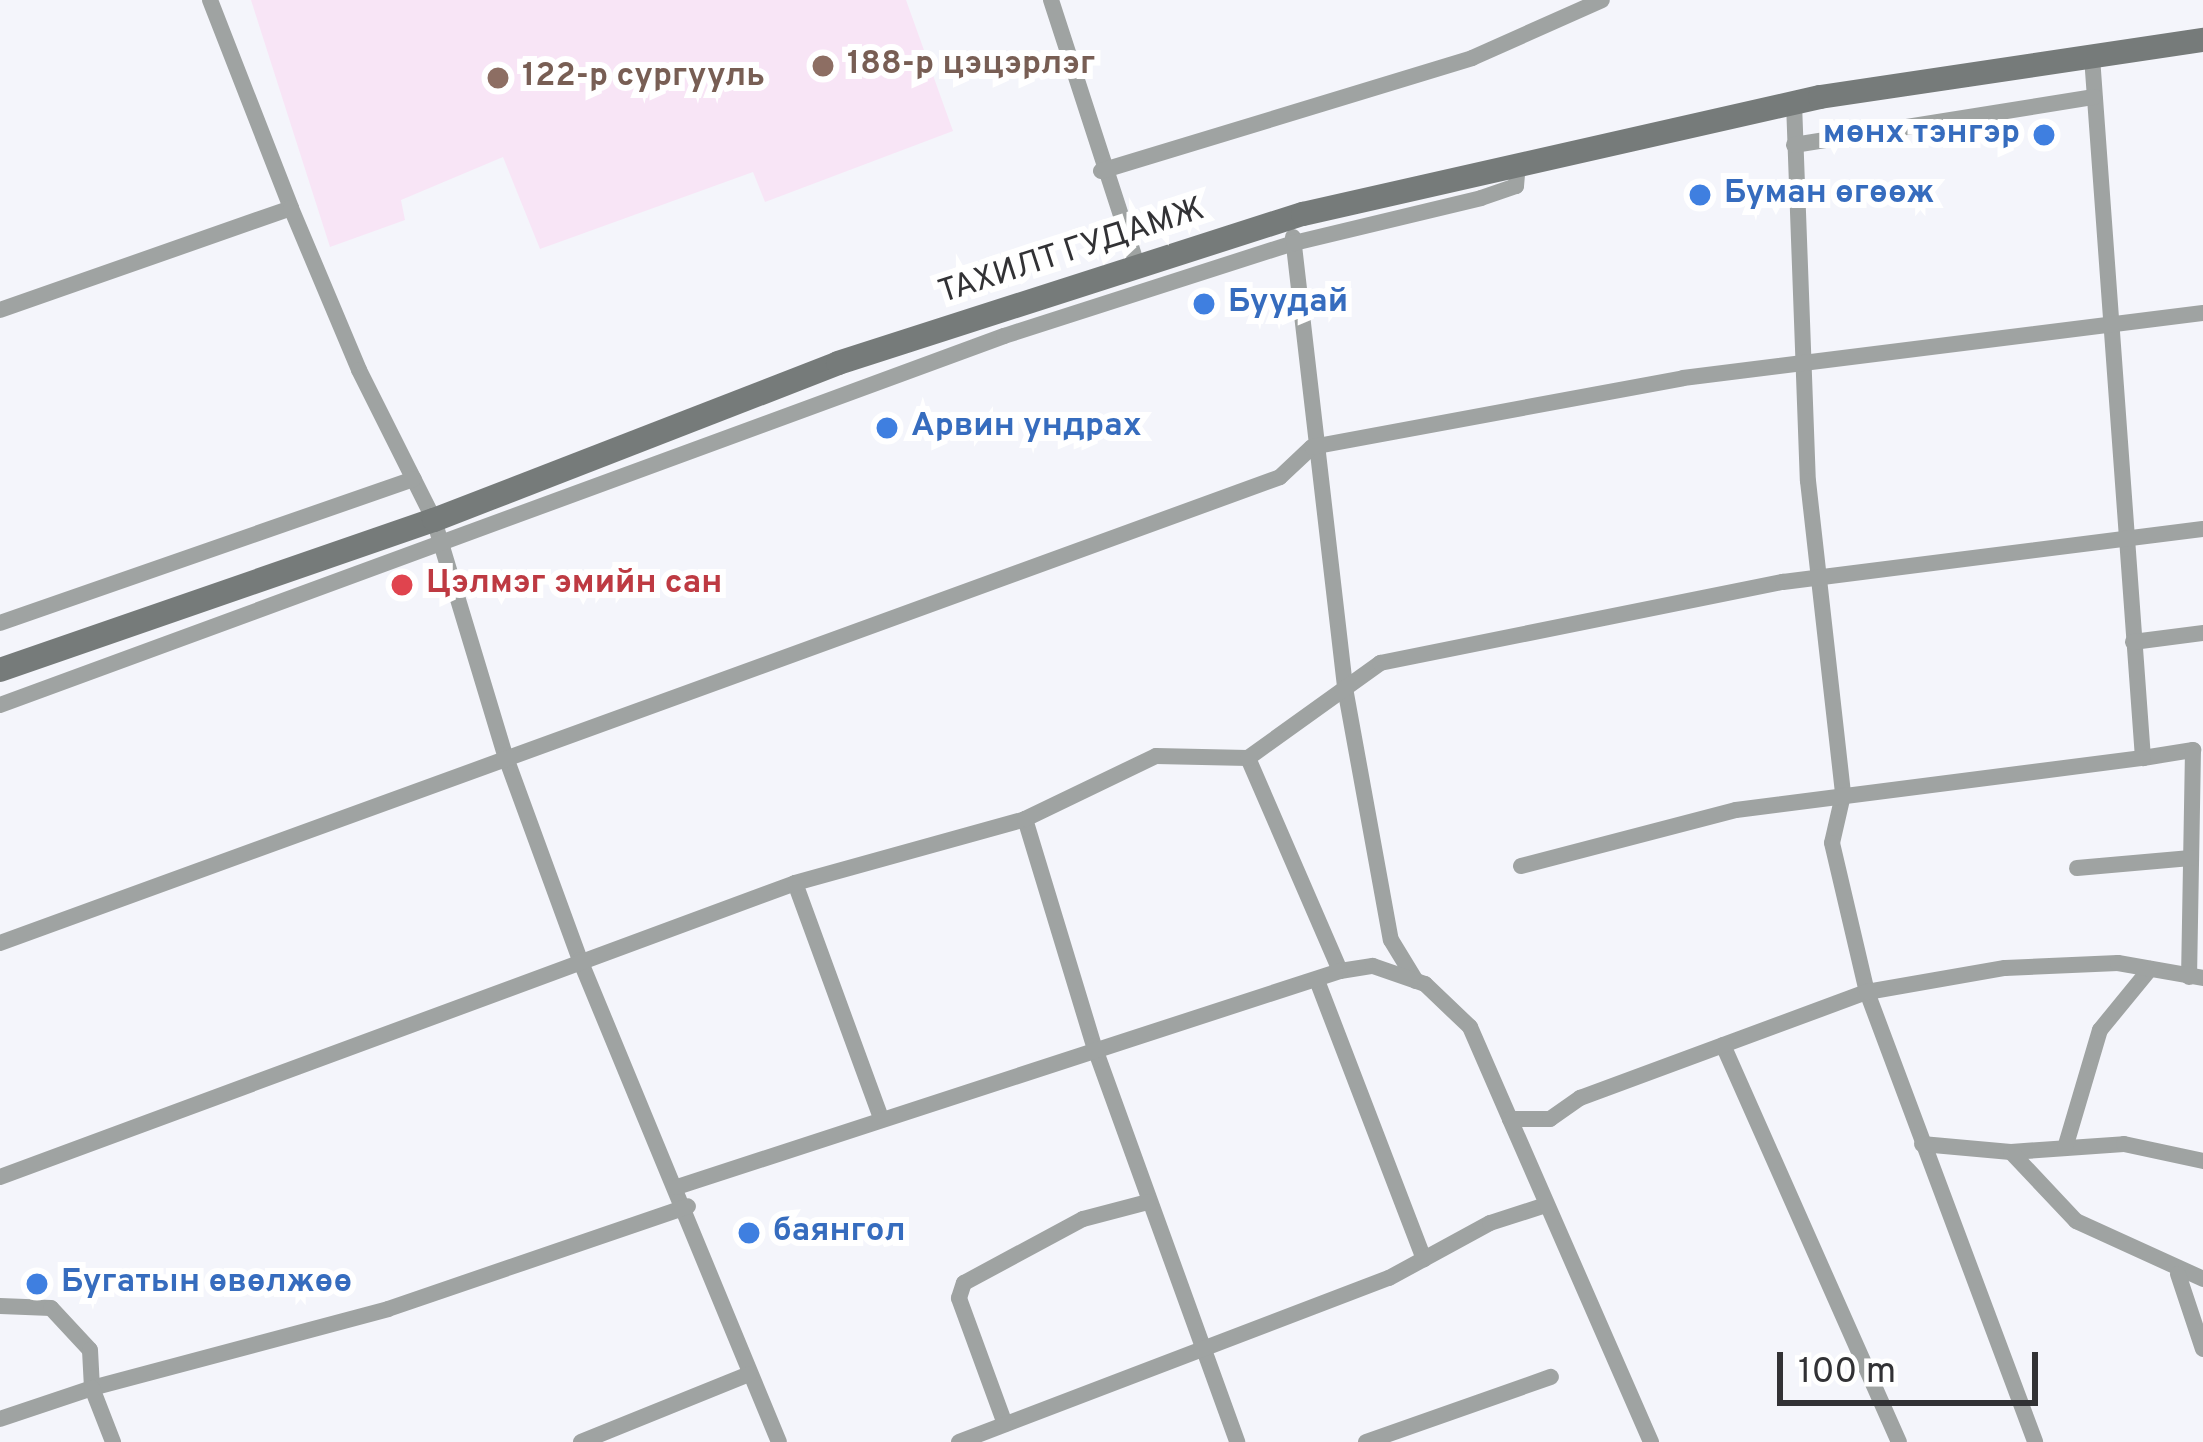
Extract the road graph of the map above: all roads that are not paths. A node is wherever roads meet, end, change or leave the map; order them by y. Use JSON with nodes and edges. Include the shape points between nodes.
{"nodes":[{"id":1,"x":210,"y":0,"type":"edge"},
{"id":2,"x":1051,"y":0,"type":"edge"},
{"id":3,"x":1601,"y":0,"type":"edge"},
{"id":4,"x":2203,"y":40,"type":"edge"},
{"id":5,"x":2092,"y":57,"type":"junction"},
{"id":6,"x":2094,"y":97,"type":"junction"},
{"id":7,"x":1794,"y":103,"type":"junction"},
{"id":8,"x":1794,"y":145,"type":"junction"},
{"id":9,"x":1102,"y":171,"type":"junction"},
{"id":10,"x":291,"y":208,"type":"junction"},
{"id":11,"x":1292,"y":230,"type":"junction"},
{"id":12,"x":1138,"y":267,"type":"junction"},
{"id":13,"x":0,"y":310,"type":"edge"},
{"id":14,"x":2203,"y":313,"type":"edge"},
{"id":15,"x":2105,"y":326,"type":"junction"},
{"id":16,"x":1806,"y":362,"type":"junction"},
{"id":17,"x":838,"y":363,"type":"junction"},
{"id":18,"x":844,"y":394,"type":"junction"},
{"id":19,"x":712,"y":412,"type":"junction"},
{"id":20,"x":724,"y":438,"type":"junction"},
{"id":21,"x":1312,"y":447,"type":"junction"},
{"id":22,"x":414,"y":479,"type":"junction"},
{"id":23,"x":434,"y":520,"type":"junction"},
{"id":24,"x":2203,"y":529,"type":"edge"},
{"id":25,"x":2129,"y":542,"type":"junction"},
{"id":26,"x":441,"y":546,"type":"junction"},
{"id":27,"x":1824,"y":578,"type":"junction"},
{"id":28,"x":0,"y":623,"type":"edge"},
{"id":29,"x":2203,"y":633,"type":"edge"},
{"id":30,"x":2133,"y":642,"type":"junction"},
{"id":31,"x":0,"y":670,"type":"edge"},
{"id":32,"x":1345,"y":688,"type":"junction"},
{"id":33,"x":0,"y":704,"type":"edge"},
{"id":34,"x":2198,"y":750,"type":"edge"},
{"id":35,"x":506,"y":755,"type":"junction"},
{"id":36,"x":1248,"y":758,"type":"junction"},
{"id":37,"x":2143,"y":758,"type":"junction"},
{"id":38,"x":1843,"y":795,"type":"junction"},
{"id":39,"x":1025,"y":819,"type":"junction"},
{"id":40,"x":2191,"y":858,"type":"junction"},
{"id":41,"x":1521,"y":866,"type":"dead end"},
{"id":42,"x":2077,"y":868,"type":"dead end"},
{"id":43,"x":795,"y":883,"type":"junction"},
{"id":44,"x":0,"y":943,"type":"edge"},
{"id":45,"x":580,"y":960,"type":"junction"},
{"id":46,"x":2150,"y":969,"type":"junction"},
{"id":47,"x":1340,"y":971,"type":"junction"},
{"id":48,"x":2196,"y":978,"type":"edge"},
{"id":49,"x":1417,"y":981,"type":"junction"},
{"id":50,"x":1318,"y":983,"type":"junction"},
{"id":51,"x":1867,"y":992,"type":"junction"},
{"id":52,"x":1723,"y":1045,"type":"junction"},
{"id":53,"x":1094,"y":1046,"type":"junction"},
{"id":54,"x":880,"y":1118,"type":"junction"},
{"id":55,"x":1510,"y":1119,"type":"junction"},
{"id":56,"x":1922,"y":1144,"type":"junction"},
{"id":57,"x":2065,"y":1148,"type":"junction"},
{"id":58,"x":2011,"y":1152,"type":"junction"},
{"id":59,"x":2203,"y":1161,"type":"edge"},
{"id":60,"x":0,"y":1178,"type":"edge"},
{"id":61,"x":677,"y":1187,"type":"junction"},
{"id":62,"x":1148,"y":1202,"type":"junction"},
{"id":63,"x":1546,"y":1205,"type":"junction"},
{"id":64,"x":688,"y":1206,"type":"junction"},
{"id":65,"x":1424,"y":1259,"type":"junction"},
{"id":66,"x":2177,"y":1274,"type":"junction"},
{"id":67,"x":2203,"y":1279,"type":"edge"},
{"id":68,"x":0,"y":1306,"type":"edge"},
{"id":69,"x":1204,"y":1348,"type":"junction"},
{"id":70,"x":2203,"y":1349,"type":"edge"},
{"id":71,"x":749,"y":1374,"type":"junction"},
{"id":72,"x":1551,"y":1377,"type":"dead end"},
{"id":73,"x":92,"y":1388,"type":"junction"},
{"id":74,"x":0,"y":1419,"type":"edge"},
{"id":75,"x":1005,"y":1424,"type":"junction"},
{"id":76,"x":113,"y":1442,"type":"edge"},
{"id":77,"x":581,"y":1442,"type":"edge"},
{"id":78,"x":779,"y":1442,"type":"edge"},
{"id":79,"x":959,"y":1442,"type":"edge"},
{"id":80,"x":1238,"y":1442,"type":"edge"},
{"id":81,"x":1366,"y":1442,"type":"edge"},
{"id":82,"x":1651,"y":1442,"type":"edge"},
{"id":83,"x":1899,"y":1442,"type":"edge"},
{"id":84,"x":2036,"y":1442,"type":"edge"}],
"edges":[{"from":1,"to":10,"type":"street"},
{"from":2,"to":9,"type":"street"},
{"from":3,"to":9,"type":"street","via":[[1472,58]]},
{"from":4,"to":5,"type":"main road","name":"ТАХИЛТ ГУДАМЖ"},
{"from":5,"to":6,"type":"street"},
{"from":5,"to":7,"type":"main road","name":"ТАХИЛТ ГУДАМЖ"},
{"from":6,"to":8,"type":"street"},
{"from":6,"to":15,"type":"street"},
{"from":7,"to":8,"type":"street"},
{"from":7,"to":11,"type":"main road","name":"ТАХИЛТ ГУДАМЖ","via":[[1518,166]]},
{"from":8,"to":16,"type":"street"},
{"from":9,"to":12,"type":"street"},
{"from":10,"to":13,"type":"street"},
{"from":10,"to":22,"type":"street"},
{"from":11,"to":12,"type":"main road","name":"ТАХИЛТ ГУДАМЖ"},
{"from":11,"to":18,"type":"street"},
{"from":11,"to":21,"type":"street"},
{"from":12,"to":17,"type":"main road","name":"ТАХИЛТ ГУДАМЖ"},
{"from":14,"to":15,"type":"street"},
{"from":15,"to":16,"type":"street"},
{"from":15,"to":25,"type":"street"},
{"from":16,"to":21,"type":"street"},
{"from":16,"to":27,"type":"street","via":[[1808,481]]},
{"from":17,"to":18,"type":"street"},
{"from":17,"to":19,"type":"main road","name":"ТАХИЛТ ГУДАМЖ"},
{"from":18,"to":20,"type":"street"},
{"from":19,"to":20,"type":"street"},
{"from":19,"to":23,"type":"main road","name":"ТАХИЛТ ГУДАМЖ"},
{"from":20,"to":26,"type":"street"},
{"from":21,"to":32,"type":"street"},
{"from":21,"to":35,"type":"street","via":[[1280,477]]},
{"from":22,"to":23,"type":"street"},
{"from":22,"to":28,"type":"street"},
{"from":23,"to":26,"type":"street"},
{"from":23,"to":31,"type":"main road","name":"ТАХИЛТ ГУДАМЖ"},
{"from":24,"to":25,"type":"street"},
{"from":25,"to":27,"type":"street"},
{"from":25,"to":30,"type":"street"},
{"from":26,"to":33,"type":"street"},
{"from":26,"to":35,"type":"street"},
{"from":27,"to":32,"type":"street","via":[[1380,663]]},
{"from":27,"to":38,"type":"street"},
{"from":29,"to":30,"type":"street"},
{"from":30,"to":37,"type":"street"},
{"from":32,"to":36,"type":"street"},
{"from":32,"to":49,"type":"street","via":[[1391,940]]},
{"from":34,"to":37,"type":"street"},
{"from":34,"to":40,"type":"street"},
{"from":35,"to":44,"type":"street"},
{"from":35,"to":45,"type":"street"},
{"from":36,"to":39,"type":"street","via":[[1156,755]]},
{"from":36,"to":47,"type":"street"},
{"from":37,"to":38,"type":"street"},
{"from":38,"to":41,"type":"street","via":[[1736,811]]},
{"from":38,"to":51,"type":"street","via":[[1832,842]]},
{"from":39,"to":43,"type":"street"},
{"from":39,"to":53,"type":"street"},
{"from":40,"to":42,"type":"street"},
{"from":40,"to":48,"type":"street"},
{"from":43,"to":45,"type":"street"},
{"from":43,"to":54,"type":"street"},
{"from":45,"to":60,"type":"street"},
{"from":45,"to":61,"type":"street"},
{"from":46,"to":48,"type":"street"},
{"from":46,"to":51,"type":"street","via":[[2005,968]]},
{"from":46,"to":57,"type":"street","via":[[2100,1030]]},
{"from":47,"to":49,"type":"street","via":[[1373,966]]},
{"from":47,"to":50,"type":"street"},
{"from":49,"to":55,"type":"street","via":[[1470,1027]]},
{"from":50,"to":53,"type":"street"},
{"from":50,"to":65,"type":"street"},
{"from":51,"to":52,"type":"street"},
{"from":51,"to":56,"type":"street"},
{"from":52,"to":55,"type":"street","via":[[1580,1098],[1550,1119]]},
{"from":52,"to":83,"type":"street"},
{"from":53,"to":54,"type":"street"},
{"from":53,"to":62,"type":"street"},
{"from":54,"to":61,"type":"street"},
{"from":55,"to":63,"type":"street"},
{"from":56,"to":58,"type":"street"},
{"from":56,"to":84,"type":"street"},
{"from":57,"to":58,"type":"street"},
{"from":57,"to":59,"type":"street","via":[[2124,1144]]},
{"from":58,"to":66,"type":"street","via":[[2076,1221]]},
{"from":61,"to":64,"type":"street"},
{"from":62,"to":69,"type":"street"},
{"from":62,"to":75,"type":"street","via":[[1083,1219],[964,1283],[959,1298]]},
{"from":63,"to":65,"type":"street","via":[[1490,1222]]},
{"from":63,"to":82,"type":"street"},
{"from":64,"to":71,"type":"street"},
{"from":64,"to":73,"type":"street","via":[[388,1309]]},
{"from":65,"to":69,"type":"street"},
{"from":66,"to":67,"type":"street"},
{"from":66,"to":70,"type":"street"},
{"from":68,"to":73,"type":"street","via":[[51,1308],[90,1350]]},
{"from":69,"to":75,"type":"street"},
{"from":69,"to":80,"type":"street"},
{"from":71,"to":77,"type":"street"},
{"from":71,"to":78,"type":"street"},
{"from":72,"to":81,"type":"street"},
{"from":73,"to":74,"type":"street"},
{"from":73,"to":76,"type":"street"},
{"from":75,"to":79,"type":"street"}]}
